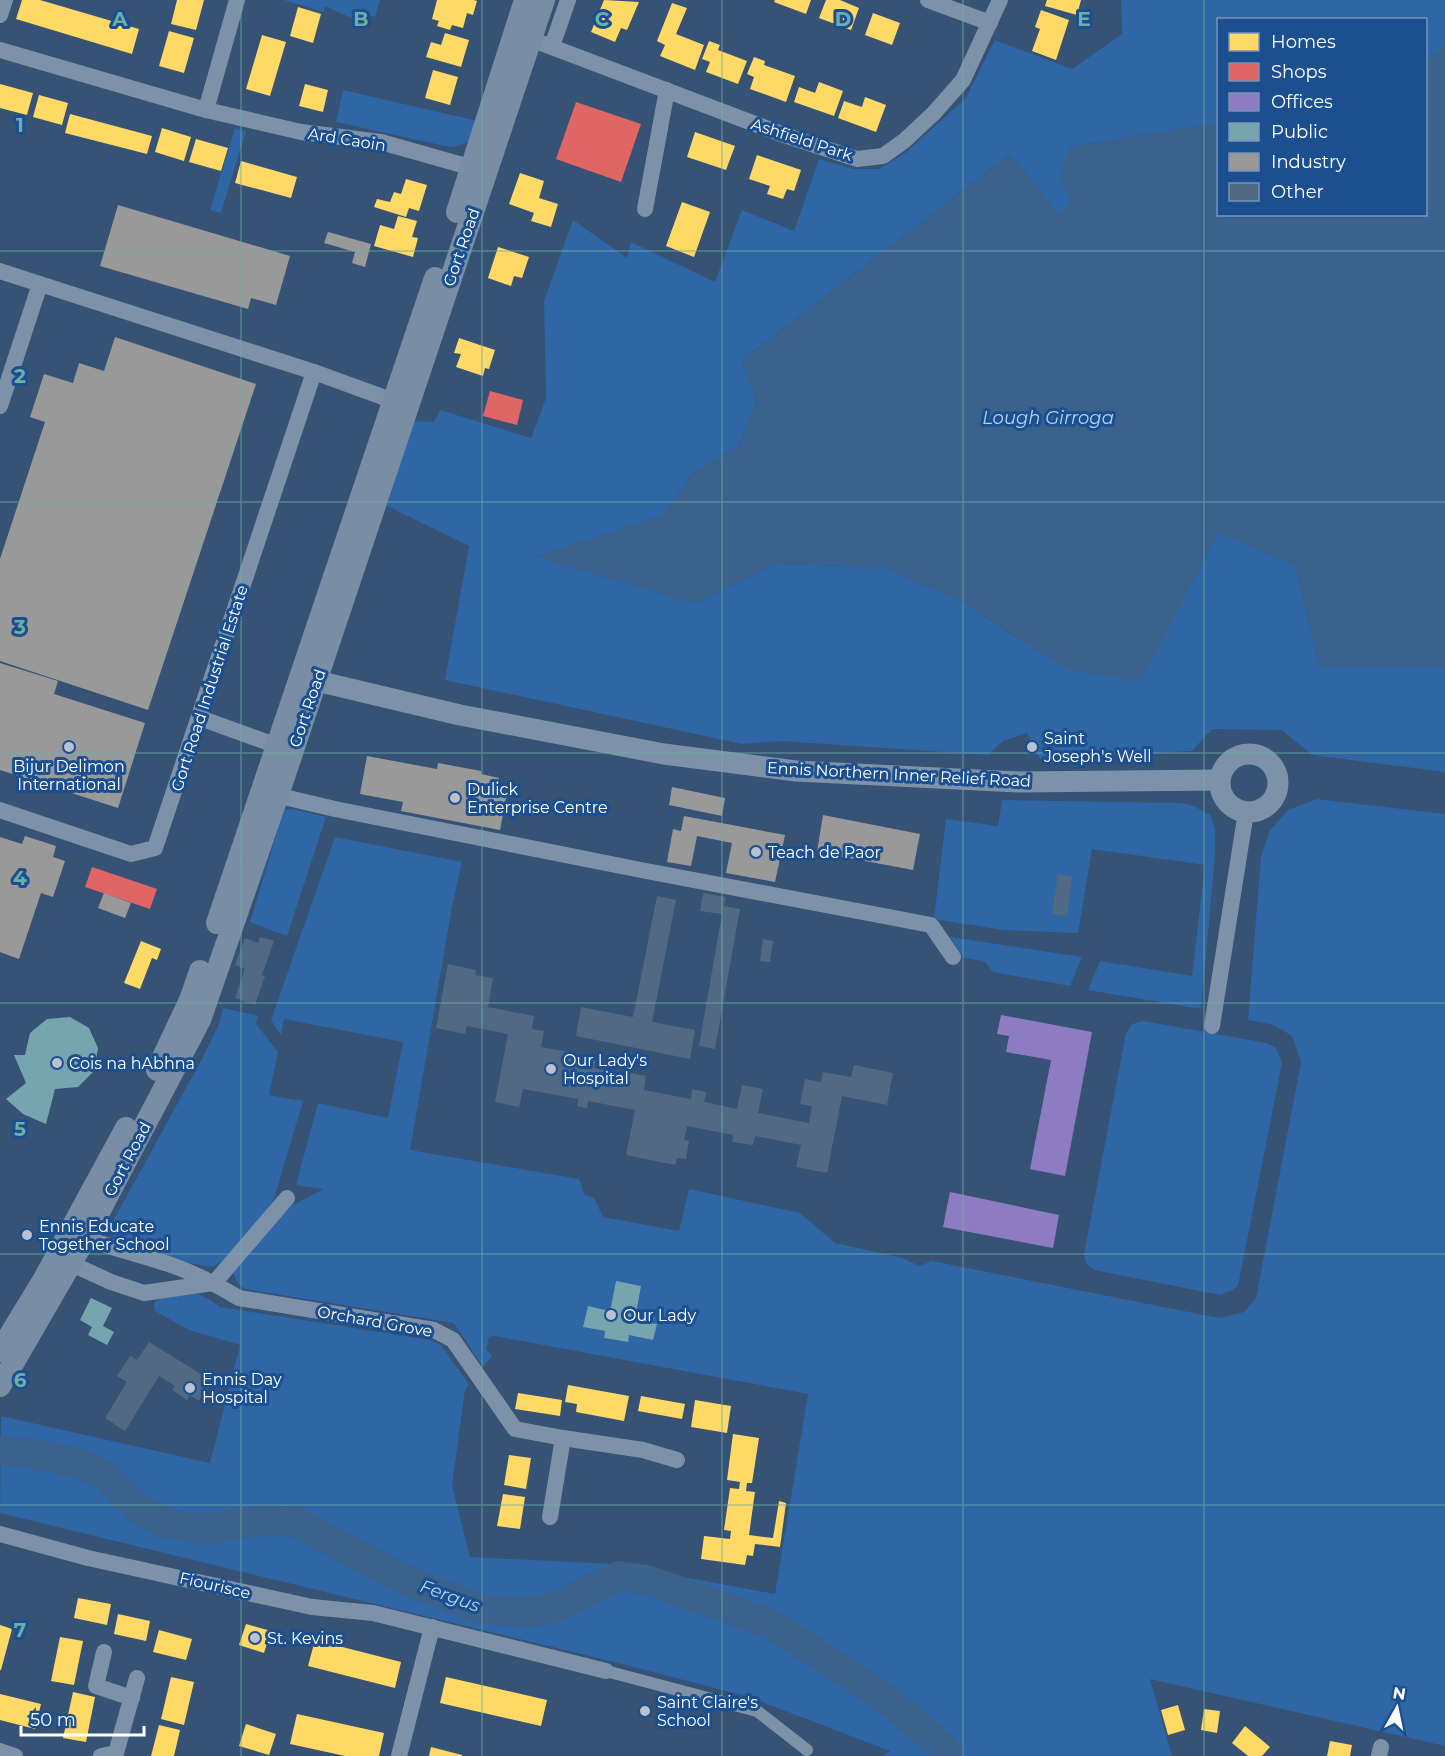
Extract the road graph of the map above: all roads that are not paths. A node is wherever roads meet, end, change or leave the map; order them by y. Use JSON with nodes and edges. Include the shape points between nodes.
{"nodes":[{"id":1,"x":5,"y":0,"type":"edge"},
{"id":2,"x":237,"y":0,"type":"edge"},
{"id":3,"x":525,"y":0,"type":"edge"},
{"id":4,"x":544,"y":0,"type":"edge"},
{"id":5,"x":568,"y":0,"type":"edge"},
{"id":6,"x":928,"y":0,"type":"edge"},
{"id":7,"x":1000,"y":0,"type":"edge"},
{"id":8,"x":0,"y":15,"type":"edge"},
{"id":9,"x":990,"y":23,"type":"junction"},
{"id":10,"x":532,"y":40,"type":"junction"},
{"id":11,"x":0,"y":50,"type":"edge"},
{"id":12,"x":667,"y":90,"type":"junction"},
{"id":13,"x":206,"y":110,"type":"junction"},
{"id":14,"x":479,"y":170,"type":"junction"},
{"id":15,"x":645,"y":210,"type":"dead end"},
{"id":16,"x":0,"y":271,"type":"edge"},
{"id":17,"x":40,"y":284,"type":"junction"},
{"id":18,"x":314,"y":372,"type":"junction"},
{"id":19,"x":400,"y":403,"type":"junction"},
{"id":20,"x":0,"y":406,"type":"edge"},
{"id":21,"x":307,"y":679,"type":"junction"},
{"id":22,"x":200,"y":718,"type":"junction"},
{"id":23,"x":283,"y":723,"type":"junction"},
{"id":24,"x":253,"y":738,"type":"junction"},
{"id":25,"x":284,"y":748,"type":"junction"},
{"id":26,"x":268,"y":768,"type":"junction"},
{"id":27,"x":1220,"y":780,"type":"junction"},
{"id":28,"x":269,"y":793,"type":"junction"},
{"id":29,"x":0,"y":810,"type":"edge"},
{"id":30,"x":1246,"y":812,"type":"junction"},
{"id":31,"x":953,"y":957,"type":"dead end"},
{"id":32,"x":1212,"y":1026,"type":"dead end"},
{"id":33,"x":287,"y":1198,"type":"dead end"},
{"id":34,"x":77,"y":1236,"type":"junction"},
{"id":35,"x":62,"y":1260,"type":"junction"},
{"id":36,"x":214,"y":1283,"type":"junction"},
{"id":37,"x":0,"y":1352,"type":"edge"},
{"id":38,"x":0,"y":1386,"type":"edge"},
{"id":39,"x":563,"y":1438,"type":"junction"},
{"id":40,"x":678,"y":1460,"type":"dead end"},
{"id":41,"x":550,"y":1517,"type":"dead end"},
{"id":42,"x":0,"y":1534,"type":"edge"},
{"id":43,"x":432,"y":1627,"type":"junction"},
{"id":44,"x":104,"y":1652,"type":"dead end"},
{"id":45,"x":606,"y":1671,"type":"joint"},
{"id":46,"x":137,"y":1678,"type":"dead end"},
{"id":47,"x":132,"y":1698,"type":"junction"},
{"id":48,"x":807,"y":1750,"type":"dead end"},
{"id":49,"x":0,"y":1751,"type":"edge"},
{"id":50,"x":112,"y":1755,"type":"edge"},
{"id":51,"x":15,"y":1756,"type":"edge"},
{"id":52,"x":399,"y":1756,"type":"edge"}],
"edges":[{"from":1,"to":8,"type":"street"},
{"from":2,"to":13,"type":"street"},
{"from":3,"to":10,"type":"main road","name":"Gort Road"},
{"from":4,"to":10,"type":"main road","name":"Gort Road"},
{"from":5,"to":10,"type":"street"},
{"from":6,"to":9,"type":"street"},
{"from":7,"to":9,"type":"street","name":"Ashfield Park"},
{"from":9,"to":12,"type":"street","name":"Ashfield Park","via":[[963,80],[934,113],[883,156],[857,159]]},
{"from":10,"to":12,"type":"street","name":"Ashfield Park"},
{"from":10,"to":14,"type":"main road","name":"Gort Road"},
{"from":11,"to":13,"type":"street","name":"Ard Caoin"},
{"from":12,"to":15,"type":"street"},
{"from":13,"to":14,"type":"street","name":"Ard Caoin","via":[[301,132],[381,142]]},
{"from":14,"to":19,"type":"main road","name":"Gort Road"},
{"from":16,"to":17,"type":"street"},
{"from":17,"to":18,"type":"street"},
{"from":17,"to":20,"type":"street"},
{"from":18,"to":19,"type":"street"},
{"from":18,"to":22,"type":"street","name":"Gort Road Industrial Estate"},
{"from":19,"to":21,"type":"main road","name":"Gort Road"},
{"from":21,"to":23,"type":"main road","name":"Gort Road"},
{"from":21,"to":25,"type":"main road","name":"Gort Road"},
{"from":21,"to":27,"type":"street","name":"Ennis Northern Inner Relief Road","via":[[460,715],[652,752],[796,771],[1019,782]]},
{"from":22,"to":24,"type":"street"},
{"from":22,"to":29,"type":"street","name":"Gort Road Industrial Estate","via":[[155,848],[130,854]]},
{"from":23,"to":24,"type":"street"},
{"from":23,"to":25,"type":"main road","name":"Gort Road"},
{"from":24,"to":25,"type":"street"},
{"from":24,"to":26,"type":"street"},
{"from":25,"to":26,"type":"main road","name":"Gort Road"},
{"from":25,"to":28,"type":"main road","name":"Gort Road"},
{"from":26,"to":28,"type":"main road","name":"Gort Road"},
{"from":27,"to":30,"type":"street","via":[[1225,799]]},
{"from":27,"to":30,"type":"street","via":[[1228,762],[1237,756],[1263,757],[1273,767],[1278,784],[1275,796],[1266,807]]},
{"from":28,"to":31,"type":"street","via":[[619,866],[931,925]]},
{"from":28,"to":34,"type":"main road","name":"Gort Road","via":[[190,1000]]},
{"from":30,"to":32,"type":"street"},
{"from":33,"to":36,"type":"street"},
{"from":34,"to":35,"type":"main road","name":"Gort Road"},
{"from":34,"to":36,"type":"street","name":"Orchard Grove","via":[[171,1265]]},
{"from":35,"to":36,"type":"street","via":[[144,1293]]},
{"from":35,"to":37,"type":"main road","name":"Gort Road","via":[[44,1279]]},
{"from":35,"to":38,"type":"main road","name":"Gort Road"},
{"from":36,"to":39,"type":"street","name":"Orchard Grove","via":[[239,1298],[434,1330],[453,1340],[515,1429]]},
{"from":39,"to":40,"type":"street","name":"Orchard Grove","via":[[643,1450]]},
{"from":39,"to":41,"type":"street"},
{"from":42,"to":43,"type":"street","name":"Fiourisce","via":[[88,1558],[312,1607],[373,1614]]},
{"from":43,"to":45,"type":"street","name":"Fiourisce"},
{"from":43,"to":52,"type":"street"},
{"from":44,"to":47,"type":"street","via":[[96,1686]]},
{"from":45,"to":48,"type":"street","via":[[757,1711]]},
{"from":46,"to":47,"type":"street"},
{"from":47,"to":50,"type":"street"},
{"from":49,"to":51,"type":"street"}]}
